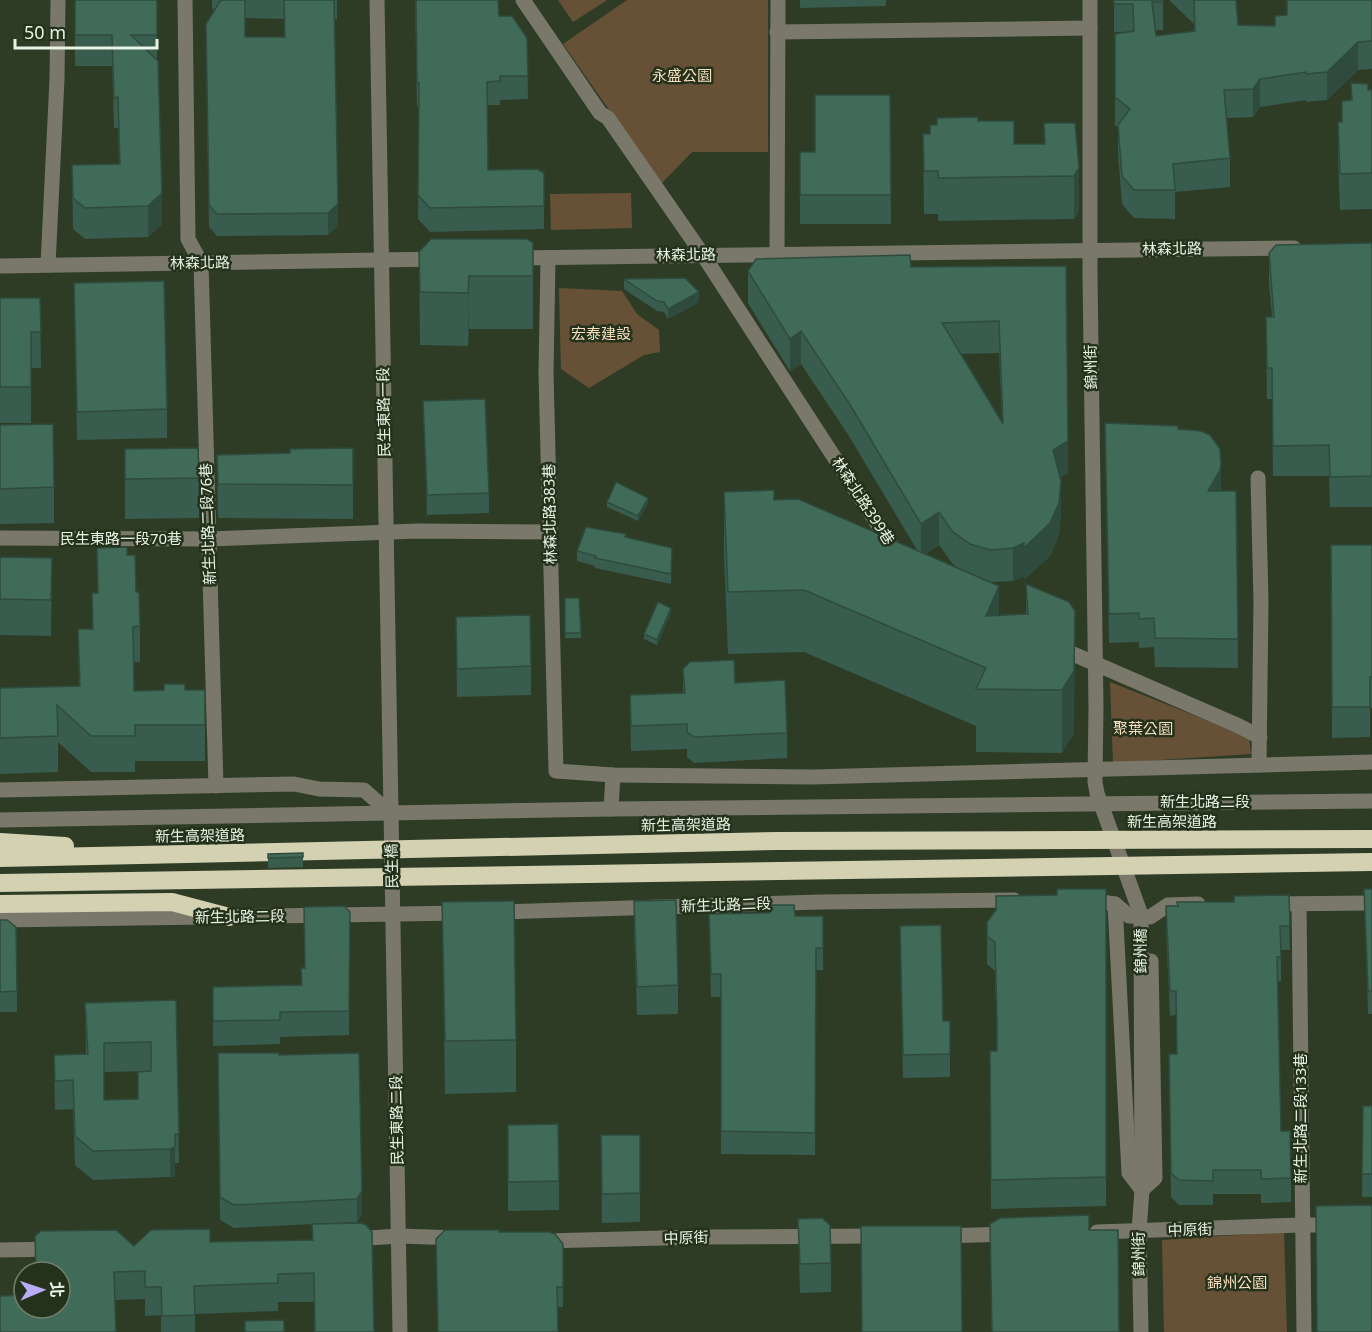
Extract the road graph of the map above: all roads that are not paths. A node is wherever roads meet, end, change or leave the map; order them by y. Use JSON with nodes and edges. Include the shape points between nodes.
{"nodes":[{"id":1,"x":58,"y":0,"type":"edge"},
{"id":2,"x":185,"y":0,"type":"edge"},
{"id":3,"x":376,"y":0,"type":"edge"},
{"id":4,"x":523,"y":0,"type":"edge"},
{"id":5,"x":778,"y":0,"type":"edge"},
{"id":6,"x":1090,"y":0,"type":"edge"},
{"id":7,"x":1090,"y":28,"type":"junction"},
{"id":8,"x":777,"y":32,"type":"junction"},
{"id":9,"x":1304,"y":248,"type":"edge"},
{"id":10,"x":1090,"y":250,"type":"junction"},
{"id":11,"x":777,"y":254,"type":"junction"},
{"id":12,"x":703,"y":255,"type":"junction"},
{"id":13,"x":501,"y":258,"type":"edge"},
{"id":14,"x":548,"y":258,"type":"junction"},
{"id":15,"x":453,"y":259,"type":"edge"},
{"id":16,"x":381,"y":260,"type":"junction"},
{"id":17,"x":201,"y":263,"type":"junction"},
{"id":18,"x":48,"y":265,"type":"junction"},
{"id":19,"x":0,"y":266,"type":"edge"},
{"id":20,"x":1258,"y":478,"type":"dead end"},
{"id":21,"x":386,"y":532,"type":"junction"},
{"id":22,"x":550,"y":532,"type":"junction"},
{"id":23,"x":0,"y":538,"type":"edge"},
{"id":24,"x":209,"y":539,"type":"junction"},
{"id":25,"x":908,"y":570,"type":"edge"},
{"id":26,"x":1048,"y":643,"type":"edge"},
{"id":27,"x":1095,"y":734,"type":"joint"},
{"id":28,"x":1260,"y":737,"type":"junction"},
{"id":29,"x":1372,"y":762,"type":"edge"},
{"id":30,"x":1259,"y":765,"type":"junction"},
{"id":31,"x":613,"y":775,"type":"junction"},
{"id":32,"x":216,"y":786,"type":"junction"},
{"id":33,"x":0,"y":790,"type":"edge"},
{"id":34,"x":1099,"y":798,"type":"junction"},
{"id":35,"x":1372,"y":801,"type":"edge"},
{"id":36,"x":611,"y":809,"type":"junction"},
{"id":37,"x":391,"y":819,"type":"junction"},
{"id":38,"x":0,"y":820,"type":"edge"},
{"id":39,"x":1372,"y":839,"type":"edge"},
{"id":40,"x":0,"y":842,"type":"edge"},
{"id":41,"x":210,"y":854,"type":"junction"},
{"id":42,"x":0,"y":858,"type":"edge"},
{"id":43,"x":1372,"y":862,"type":"edge"},
{"id":44,"x":0,"y":883,"type":"edge"},
{"id":45,"x":1066,"y":898,"type":"edge"},
{"id":46,"x":1032,"y":899,"type":"edge"},
{"id":47,"x":1372,"y":903,"type":"edge"},
{"id":48,"x":0,"y":904,"type":"edge"},
{"id":49,"x":1115,"y":904,"type":"junction"},
{"id":50,"x":1209,"y":904,"type":"edge"},
{"id":51,"x":1252,"y":904,"type":"edge"},
{"id":52,"x":1299,"y":904,"type":"junction"},
{"id":53,"x":393,"y":912,"type":"junction"},
{"id":54,"x":229,"y":917,"type":"junction"},
{"id":55,"x":1150,"y":917,"type":"junction"},
{"id":56,"x":0,"y":920,"type":"edge"},
{"id":57,"x":1142,"y":1183,"type":"junction"},
{"id":58,"x":1372,"y":1225,"type":"edge"},
{"id":59,"x":1302,"y":1226,"type":"junction"},
{"id":60,"x":1139,"y":1232,"type":"junction"},
{"id":61,"x":1079,"y":1233,"type":"edge"},
{"id":62,"x":1020,"y":1234,"type":"edge"},
{"id":63,"x":399,"y":1236,"type":"junction"},
{"id":64,"x":901,"y":1236,"type":"edge"},
{"id":65,"x":925,"y":1236,"type":"edge"},
{"id":66,"x":469,"y":1239,"type":"edge"},
{"id":67,"x":340,"y":1240,"type":"edge"},
{"id":68,"x":528,"y":1241,"type":"edge"},
{"id":69,"x":67,"y":1249,"type":"edge"},
{"id":70,"x":0,"y":1250,"type":"edge"},
{"id":71,"x":400,"y":1332,"type":"edge"},
{"id":72,"x":1141,"y":1332,"type":"edge"},
{"id":73,"x":1304,"y":1332,"type":"edge"}],
"edges":[{"from":1,"to":18,"type":"street"},
{"from":2,"to":17,"type":"street","via":[[188,239]]},
{"from":3,"to":16,"type":"street","name":"民生東路一段"},
{"from":4,"to":12,"type":"street","name":"林森北路399巷"},
{"from":5,"to":8,"type":"street"},
{"from":6,"to":7,"type":"street","name":"錦州街"},
{"from":7,"to":8,"type":"street"},
{"from":7,"to":10,"type":"street","name":"錦州街"},
{"from":8,"to":11,"type":"street"},
{"from":9,"to":10,"type":"street","name":"林森北路"},
{"from":10,"to":11,"type":"street","name":"林森北路"},
{"from":10,"to":27,"type":"street","name":"錦州街"},
{"from":11,"to":12,"type":"street","name":"林森北路"},
{"from":12,"to":14,"type":"street","name":"林森北路"},
{"from":12,"to":25,"type":"street","name":"林森北路399巷"},
{"from":13,"to":14,"type":"street","name":"林森北路"},
{"from":14,"to":22,"type":"street","name":"林森北路383巷"},
{"from":15,"to":16,"type":"street","name":"林森北路"},
{"from":16,"to":17,"type":"street","name":"林森北路"},
{"from":16,"to":21,"type":"street","name":"民生東路一段"},
{"from":17,"to":18,"type":"street","name":"林森北路"},
{"from":17,"to":24,"type":"street","name":"新生北路二段76巷"},
{"from":18,"to":19,"type":"street","name":"林森北路"},
{"from":20,"to":28,"type":"street"},
{"from":21,"to":22,"type":"street","name":"民生東路一段70巷"},
{"from":21,"to":24,"type":"street","name":"民生東路一段70巷"},
{"from":21,"to":37,"type":"street","name":"民生東路一段"},
{"from":22,"to":31,"type":"street","name":"林森北路383巷","via":[[556,771]]},
{"from":23,"to":24,"type":"street","name":"民生東路一段70巷"},
{"from":24,"to":32,"type":"street","name":"新生北路二段76巷"},
{"from":26,"to":28,"type":"street"},
{"from":27,"to":34,"type":"street","name":"錦州橋"},
{"from":28,"to":30,"type":"street"},
{"from":29,"to":30,"type":"street"},
{"from":30,"to":31,"type":"street","via":[[813,777]]},
{"from":31,"to":36,"type":"street"},
{"from":32,"to":33,"type":"street"},
{"from":32,"to":37,"type":"street","via":[[294,784],[364,790]]},
{"from":34,"to":35,"type":"street","name":"新生北路二段"},
{"from":34,"to":36,"type":"street","name":"新生北路二段"},
{"from":34,"to":57,"type":"street","name":"錦州橋","via":[[1141,915]]},
{"from":36,"to":37,"type":"street","name":"新生北路二段"},
{"from":37,"to":38,"type":"street","name":"新生北路二段"},
{"from":37,"to":53,"type":"street","name":"民生橋"},
{"from":39,"to":41,"type":"highway","name":"新生高架道路","via":[[778,841]]},
{"from":40,"to":41,"type":"highway"},
{"from":41,"to":42,"type":"highway","name":"新生高架道路"},
{"from":43,"to":44,"type":"highway"},
{"from":45,"to":49,"type":"street"},
{"from":46,"to":53,"type":"street","name":"新生北路二段"},
{"from":47,"to":52,"type":"street"},
{"from":48,"to":54,"type":"highway","via":[[172,902]]},
{"from":49,"to":55,"type":"street","via":[[1130,916]]},
{"from":49,"to":57,"type":"street","via":[[1129,1173]]},
{"from":50,"to":55,"type":"street","via":[[1168,905]]},
{"from":51,"to":52,"type":"street"},
{"from":52,"to":59,"type":"street","name":"新生北路二段133巷"},
{"from":53,"to":54,"type":"street","name":"新生北路二段"},
{"from":53,"to":63,"type":"street","name":"民生東路二段"},
{"from":54,"to":56,"type":"street","name":"新生北路二段"},
{"from":55,"to":57,"type":"street","via":[[1155,1178]]},
{"from":57,"to":60,"type":"street","name":"錦州街"},
{"from":58,"to":59,"type":"street","name":"中原街"},
{"from":59,"to":60,"type":"street","name":"中原街"},
{"from":59,"to":73,"type":"street","name":"新生北路二段133巷"},
{"from":60,"to":61,"type":"street","name":"中原街"},
{"from":60,"to":72,"type":"street","name":"錦州街"},
{"from":62,"to":65,"type":"street"},
{"from":63,"to":66,"type":"street"},
{"from":63,"to":67,"type":"street"},
{"from":63,"to":71,"type":"street","name":"民生東路二段"},
{"from":64,"to":68,"type":"street","name":"中原街"},
{"from":69,"to":70,"type":"street"}]}
